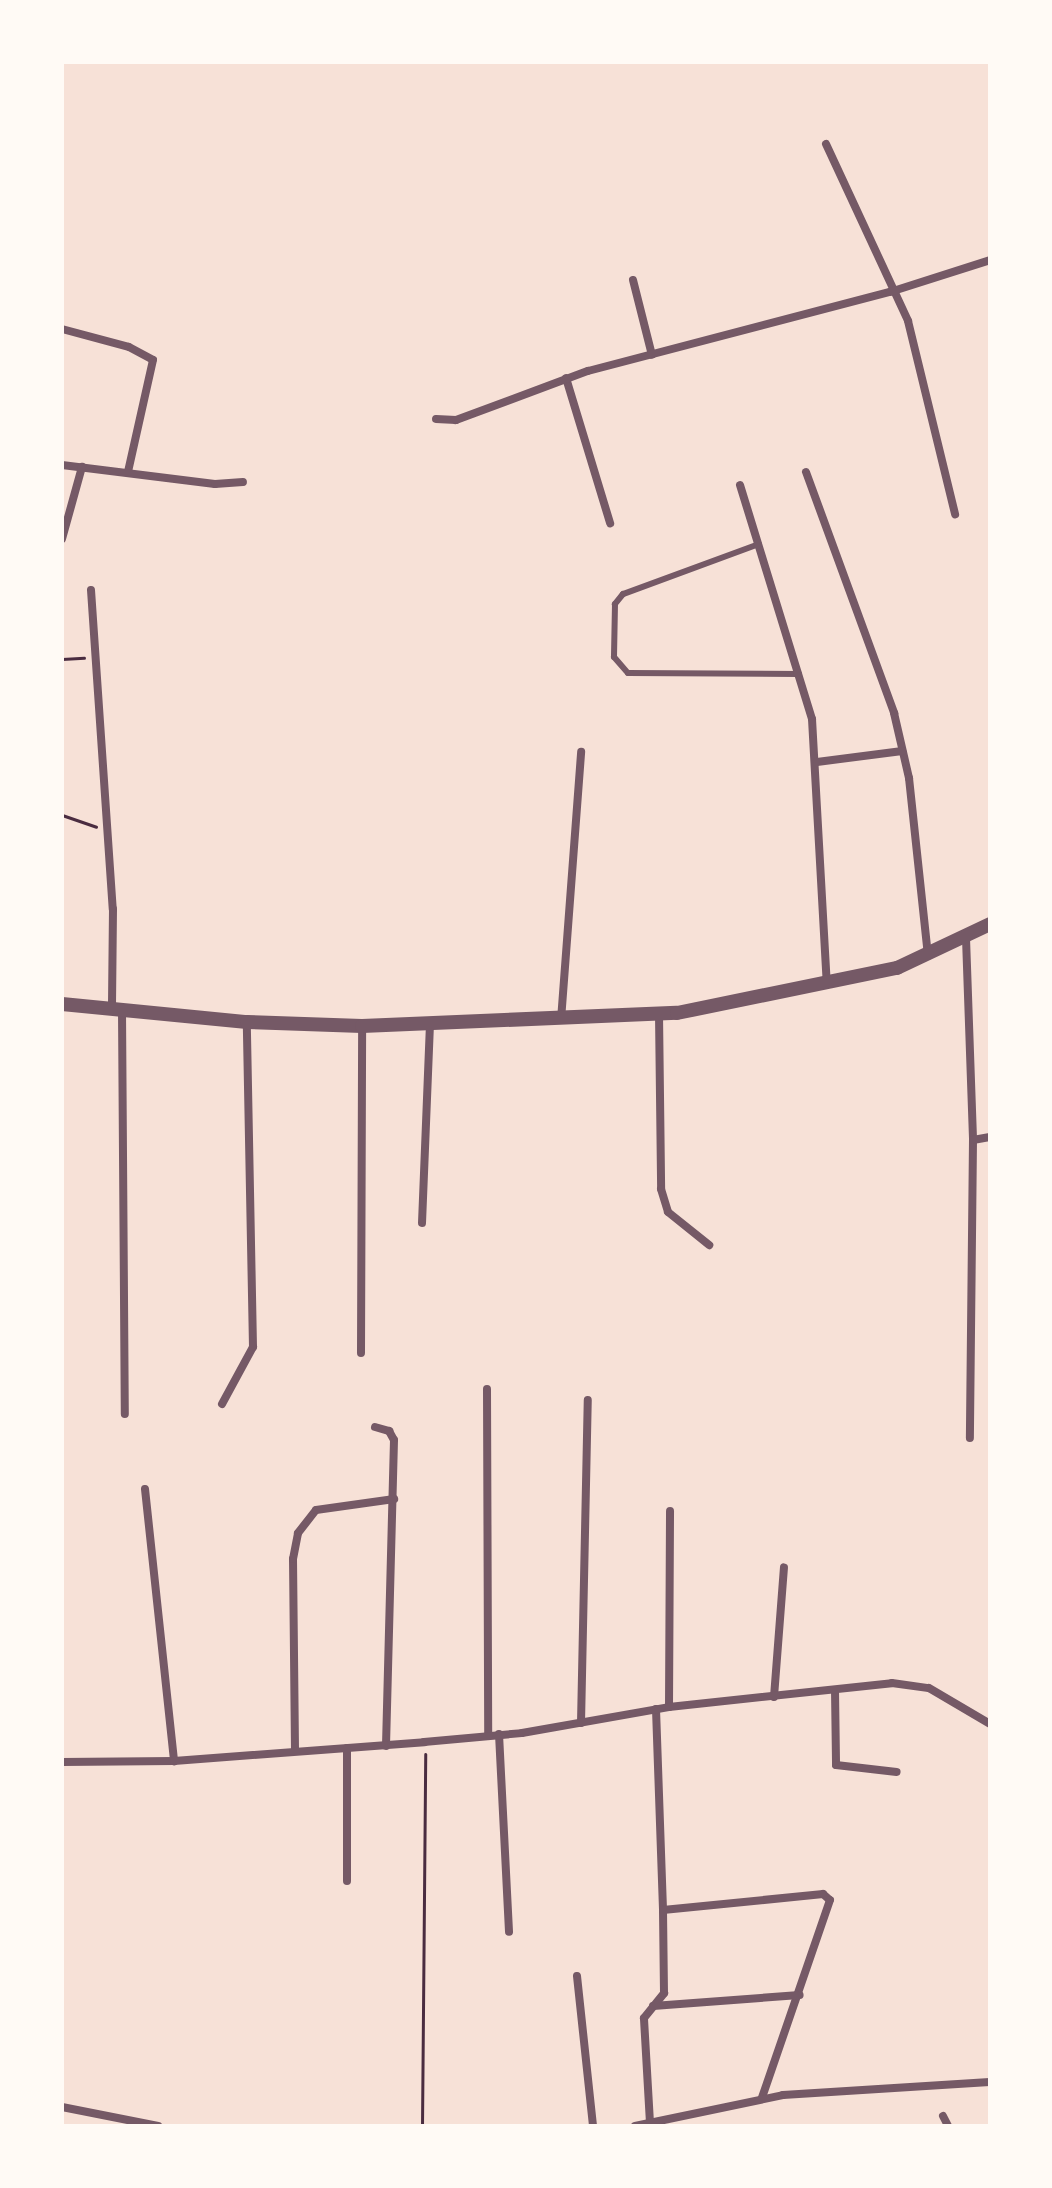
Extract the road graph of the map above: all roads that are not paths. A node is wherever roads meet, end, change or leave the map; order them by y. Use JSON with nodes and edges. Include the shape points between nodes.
{"nodes":[{"id":1,"x":826,"y":144,"type":"dead end"},
{"id":2,"x":990,"y":260,"type":"edge"},
{"id":3,"x":633,"y":280,"type":"dead end"},
{"id":4,"x":890,"y":292,"type":"junction"},
{"id":5,"x":62,"y":329,"type":"edge"},
{"id":6,"x":652,"y":355,"type":"junction"},
{"id":7,"x":566,"y":378,"type":"junction"},
{"id":8,"x":436,"y":419,"type":"dead end"},
{"id":9,"x":62,"y":465,"type":"edge"},
{"id":10,"x":82,"y":467,"type":"junction"},
{"id":11,"x":128,"y":472,"type":"junction"},
{"id":12,"x":806,"y":472,"type":"dead end"},
{"id":13,"x":243,"y":482,"type":"dead end"},
{"id":14,"x":740,"y":485,"type":"dead end"},
{"id":15,"x":955,"y":514,"type":"dead end"},
{"id":16,"x":610,"y":523,"type":"dead end"},
{"id":17,"x":62,"y":539,"type":"edge"},
{"id":18,"x":759,"y":544,"type":"junction"},
{"id":19,"x":91,"y":590,"type":"dead end"},
{"id":20,"x":801,"y":674,"type":"junction"},
{"id":21,"x":902,"y":751,"type":"junction"},
{"id":22,"x":581,"y":752,"type":"dead end"},
{"id":23,"x":817,"y":762,"type":"junction"},
{"id":24,"x":990,"y":924,"type":"edge"},
{"id":25,"x":966,"y":938,"type":"junction"},
{"id":26,"x":928,"y":956,"type":"junction"},
{"id":27,"x":827,"y":985,"type":"junction"},
{"id":28,"x":62,"y":1004,"type":"edge"},
{"id":29,"x":117,"y":1010,"type":"junction"},
{"id":30,"x":659,"y":1014,"type":"junction"},
{"id":31,"x":561,"y":1021,"type":"junction"},
{"id":32,"x":247,"y":1022,"type":"junction"},
{"id":33,"x":430,"y":1023,"type":"junction"},
{"id":34,"x":362,"y":1026,"type":"junction"},
{"id":35,"x":990,"y":1137,"type":"edge"},
{"id":36,"x":973,"y":1140,"type":"junction"},
{"id":37,"x":422,"y":1223,"type":"dead end"},
{"id":38,"x":709,"y":1245,"type":"dead end"},
{"id":39,"x":361,"y":1353,"type":"dead end"},
{"id":40,"x":487,"y":1389,"type":"dead end"},
{"id":41,"x":588,"y":1400,"type":"dead end"},
{"id":42,"x":222,"y":1404,"type":"dead end"},
{"id":43,"x":125,"y":1414,"type":"dead end"},
{"id":44,"x":375,"y":1427,"type":"dead end"},
{"id":45,"x":970,"y":1438,"type":"dead end"},
{"id":46,"x":145,"y":1489,"type":"dead end"},
{"id":47,"x":394,"y":1499,"type":"junction"},
{"id":48,"x":670,"y":1511,"type":"dead end"},
{"id":49,"x":784,"y":1567,"type":"dead end"},
{"id":50,"x":835,"y":1690,"type":"junction"},
{"id":51,"x":774,"y":1697,"type":"junction"},
{"id":52,"x":669,"y":1707,"type":"junction"},
{"id":53,"x":656,"y":1709,"type":"junction"},
{"id":54,"x":581,"y":1723,"type":"junction"},
{"id":55,"x":990,"y":1724,"type":"edge"},
{"id":56,"x":499,"y":1734,"type":"junction"},
{"id":57,"x":488,"y":1735,"type":"junction"},
{"id":58,"x":386,"y":1746,"type":"junction"},
{"id":59,"x":347,"y":1748,"type":"junction"},
{"id":60,"x":295,"y":1750,"type":"junction"},
{"id":61,"x":174,"y":1761,"type":"junction"},
{"id":62,"x":62,"y":1762,"type":"edge"},
{"id":63,"x":897,"y":1772,"type":"dead end"},
{"id":64,"x":347,"y":1881,"type":"dead end"},
{"id":65,"x":663,"y":1910,"type":"junction"},
{"id":66,"x":509,"y":1932,"type":"dead end"},
{"id":67,"x":577,"y":1976,"type":"dead end"},
{"id":68,"x":800,"y":1995,"type":"junction"},
{"id":69,"x":651,"y":2007,"type":"junction"},
{"id":70,"x":990,"y":2082,"type":"edge"},
{"id":71,"x":762,"y":2098,"type":"junction"},
{"id":72,"x":62,"y":2107,"type":"edge"},
{"id":73,"x":943,"y":2116,"type":"dead end"},
{"id":74,"x":650,"y":2123,"type":"junction"},
{"id":75,"x":158,"y":2126,"type":"edge"},
{"id":76,"x":593,"y":2126,"type":"edge"},
{"id":77,"x":635,"y":2126,"type":"edge"},
{"id":78,"x":948,"y":2126,"type":"edge"}],
"edges":[{"from":1,"to":4,"type":"street"},
{"from":2,"to":4,"type":"street"},
{"from":3,"to":6,"type":"street"},
{"from":4,"to":6,"type":"street"},
{"from":4,"to":15,"type":"street","via":[[913,337]]},
{"from":5,"to":11,"type":"street","via":[[129,347],[153,360]]},
{"from":6,"to":7,"type":"street"},
{"from":7,"to":8,"type":"street","via":[[456,420]]},
{"from":7,"to":16,"type":"street"},
{"from":9,"to":10,"type":"street"},
{"from":10,"to":11,"type":"street"},
{"from":10,"to":17,"type":"street"},
{"from":11,"to":13,"type":"street","via":[[215,484]]},
{"from":12,"to":21,"type":"street"},
{"from":14,"to":18,"type":"street"},
{"from":18,"to":20,"type":"street"},
{"from":18,"to":20,"type":"lane","via":[[623,594],[615,604],[614,657],[628,673]]},
{"from":19,"to":29,"type":"street"},
{"from":20,"to":23,"type":"street"},
{"from":21,"to":23,"type":"street"},
{"from":21,"to":26,"type":"street"},
{"from":22,"to":31,"type":"street"},
{"from":23,"to":27,"type":"street"},
{"from":24,"to":25,"type":"street"},
{"from":25,"to":26,"type":"street"},
{"from":25,"to":36,"type":"street"},
{"from":26,"to":27,"type":"street"},
{"from":27,"to":30,"type":"street"},
{"from":28,"to":29,"type":"street"},
{"from":29,"to":32,"type":"street"},
{"from":29,"to":43,"type":"street"},
{"from":30,"to":31,"type":"street"},
{"from":30,"to":38,"type":"street","via":[[661,1189],[668,1212]]},
{"from":31,"to":33,"type":"street"},
{"from":32,"to":34,"type":"street"},
{"from":32,"to":42,"type":"street","via":[[253,1347]]},
{"from":33,"to":34,"type":"street"},
{"from":33,"to":37,"type":"street"},
{"from":34,"to":39,"type":"street"},
{"from":35,"to":36,"type":"street"},
{"from":36,"to":45,"type":"street"},
{"from":40,"to":57,"type":"street"},
{"from":41,"to":54,"type":"street"},
{"from":44,"to":47,"type":"street","via":[[392,1434]]},
{"from":46,"to":61,"type":"street"},
{"from":47,"to":58,"type":"street"},
{"from":47,"to":60,"type":"street","via":[[316,1510],[298,1533],[293,1559]]},
{"from":48,"to":52,"type":"street"},
{"from":49,"to":51,"type":"street"},
{"from":50,"to":51,"type":"street"},
{"from":50,"to":55,"type":"street","via":[[917,1684]]},
{"from":50,"to":63,"type":"street","via":[[836,1765]]},
{"from":51,"to":52,"type":"street"},
{"from":52,"to":53,"type":"street"},
{"from":53,"to":54,"type":"street"},
{"from":53,"to":65,"type":"street"},
{"from":54,"to":56,"type":"street"},
{"from":56,"to":57,"type":"street"},
{"from":56,"to":66,"type":"street"},
{"from":57,"to":58,"type":"street"},
{"from":58,"to":59,"type":"street"},
{"from":59,"to":60,"type":"street"},
{"from":59,"to":64,"type":"street"},
{"from":60,"to":61,"type":"street"},
{"from":61,"to":62,"type":"street"},
{"from":65,"to":68,"type":"street","via":[[823,1894],[831,1909]]},
{"from":65,"to":69,"type":"street","via":[[664,1993]]},
{"from":67,"to":76,"type":"street"},
{"from":68,"to":69,"type":"street"},
{"from":68,"to":71,"type":"street"},
{"from":69,"to":74,"type":"street","via":[[644,2018]]},
{"from":70,"to":71,"type":"street"},
{"from":71,"to":74,"type":"street"},
{"from":72,"to":75,"type":"street"},
{"from":73,"to":78,"type":"street"},
{"from":74,"to":77,"type":"street"}]}
